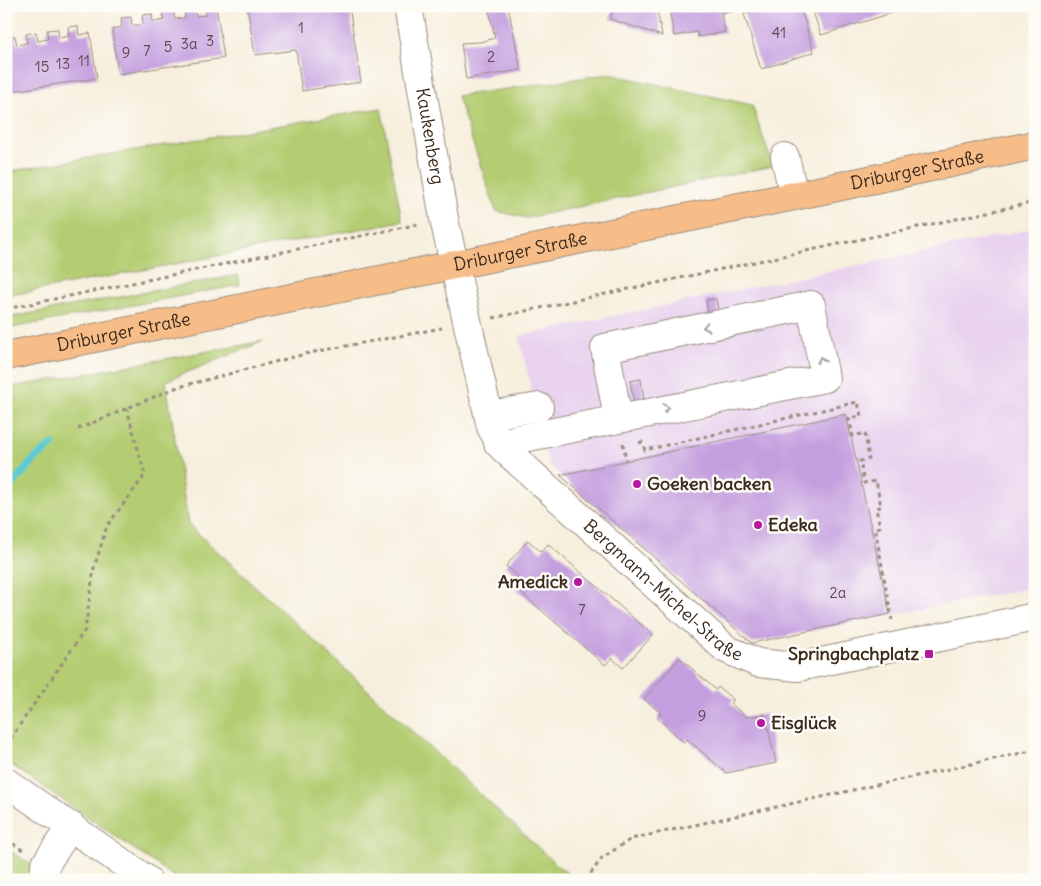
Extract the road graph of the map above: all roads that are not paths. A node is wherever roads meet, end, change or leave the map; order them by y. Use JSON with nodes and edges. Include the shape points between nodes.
{"nodes":[{"id":1,"x":408,"y":6,"type":"edge"},
{"id":2,"x":1035,"y":145,"type":"edge"},
{"id":3,"x":785,"y":157,"type":"dead end"},
{"id":4,"x":794,"y":196,"type":"junction"},
{"id":5,"x":455,"y":266,"type":"junction"},
{"id":6,"x":6,"y":356,"type":"edge"},
{"id":7,"x":539,"y":407,"type":"dead end"},
{"id":8,"x":489,"y":415,"type":"junction"},
{"id":9,"x":618,"y":418,"type":"junction"},
{"id":10,"x":498,"y":443,"type":"junction"},
{"id":11,"x":1035,"y":617,"type":"edge"},
{"id":12,"x":6,"y":782,"type":"edge"},
{"id":13,"x":71,"y":826,"type":"junction"},
{"id":14,"x":44,"y":876,"type":"dead end"},
{"id":15,"x":147,"y":880,"type":"edge"}],
"edges":[{"from":1,"to":5,"type":"street","name":"Kaukenberg"},
{"from":2,"to":4,"type":"main road","name":"Driburger Straße"},
{"from":3,"to":4,"type":"street"},
{"from":4,"to":5,"type":"main road","name":"Driburger Straße"},
{"from":5,"to":6,"type":"main road","name":"Driburger Straße"},
{"from":5,"to":8,"type":"street"},
{"from":7,"to":8,"type":"street"},
{"from":8,"to":10,"type":"street"},
{"from":9,"to":9,"type":"street","one_way":true,"via":[[825,378],[811,305],[604,348]]},
{"from":9,"to":10,"type":"street"},
{"from":10,"to":11,"type":"street","name":"Bergmann-Michel-Straße","via":[[726,649],[758,663],[798,667]]},
{"from":12,"to":13,"type":"street"},
{"from":13,"to":14,"type":"street","via":[[45,865]]},
{"from":13,"to":15,"type":"street"}]}
